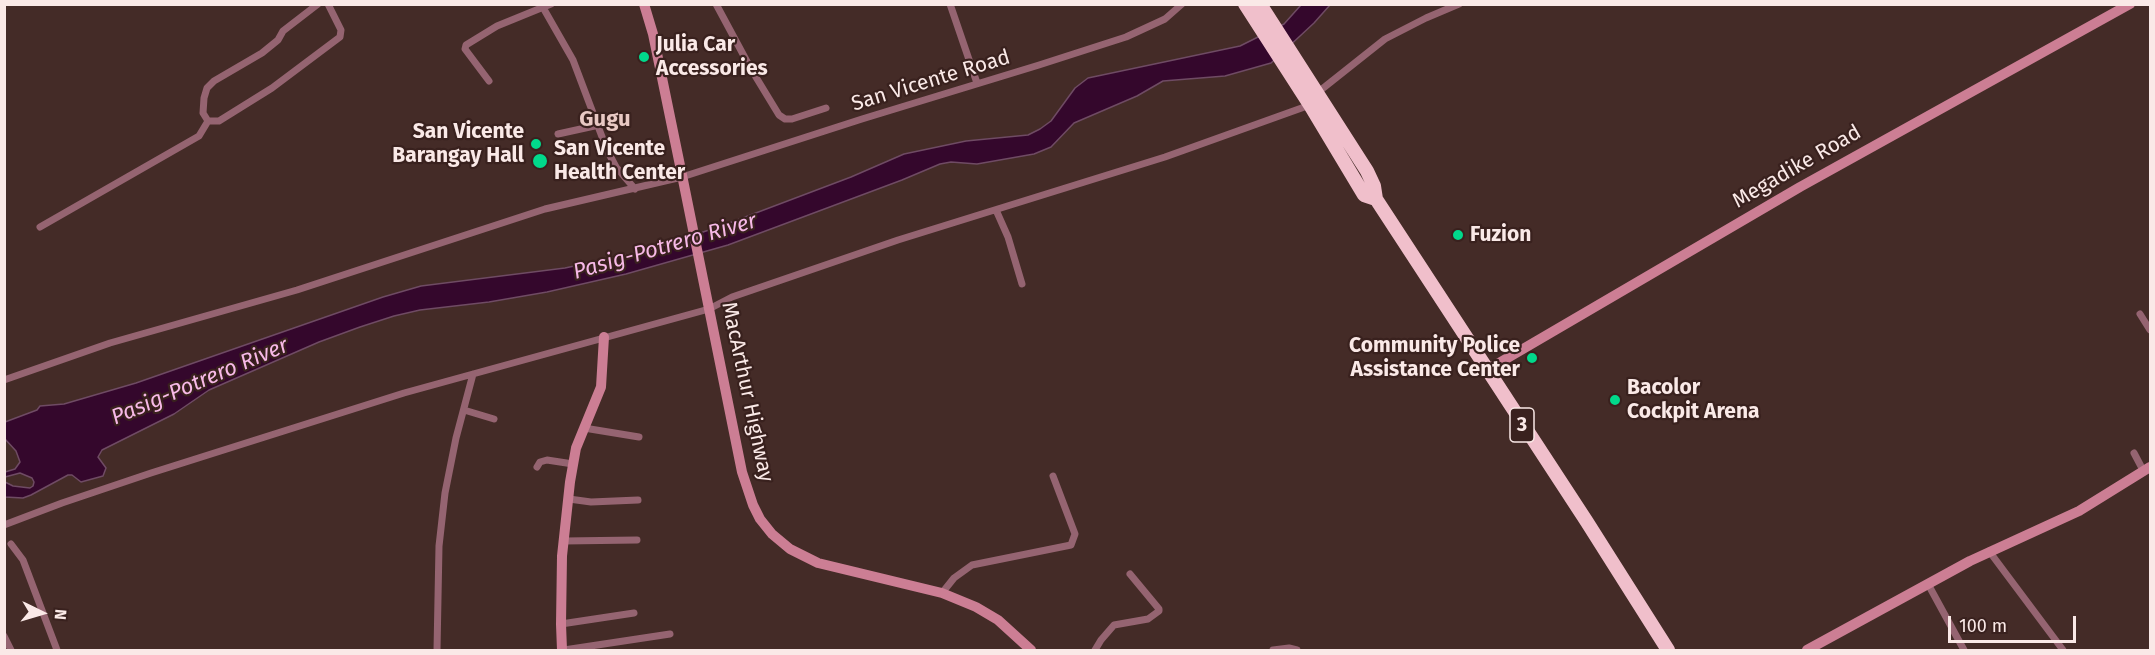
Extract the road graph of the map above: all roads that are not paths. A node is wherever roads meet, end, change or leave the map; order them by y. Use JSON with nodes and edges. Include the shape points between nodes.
{"nodes":[{"id":1,"x":318,"y":4,"type":"edge"},
{"id":2,"x":328,"y":4,"type":"edge"},
{"id":3,"x":551,"y":4,"type":"edge"},
{"id":4,"x":644,"y":4,"type":"edge"},
{"id":5,"x":716,"y":4,"type":"edge"},
{"id":6,"x":950,"y":4,"type":"edge"},
{"id":7,"x":1182,"y":4,"type":"edge"},
{"id":8,"x":1245,"y":4,"type":"edge"},
{"id":9,"x":1260,"y":4,"type":"edge"},
{"id":10,"x":1459,"y":4,"type":"edge"},
{"id":11,"x":2130,"y":4,"type":"edge"},
{"id":12,"x":542,"y":6,"type":"edge"},
{"id":13,"x":489,"y":81,"type":"dead end"},
{"id":14,"x":976,"y":83,"type":"junction"},
{"id":15,"x":1311,"y":95,"type":"junction"},
{"id":16,"x":826,"y":108,"type":"dead end"},
{"id":17,"x":208,"y":121,"type":"junction"},
{"id":18,"x":599,"y":125,"type":"junction"},
{"id":19,"x":558,"y":134,"type":"dead end"},
{"id":20,"x":683,"y":178,"type":"junction"},
{"id":21,"x":635,"y":189,"type":"junction"},
{"id":22,"x":996,"y":210,"type":"junction"},
{"id":23,"x":40,"y":227,"type":"dead end"},
{"id":24,"x":1022,"y":284,"type":"dead end"},
{"id":25,"x":709,"y":306,"type":"junction"},
{"id":26,"x":2140,"y":314,"type":"dead end"},
{"id":27,"x":2151,"y":330,"type":"edge"},
{"id":28,"x":604,"y":337,"type":"junction"},
{"id":29,"x":1488,"y":370,"type":"junction"},
{"id":30,"x":473,"y":374,"type":"junction"},
{"id":31,"x":4,"y":380,"type":"edge"},
{"id":32,"x":464,"y":410,"type":"junction"},
{"id":33,"x":494,"y":419,"type":"dead end"},
{"id":34,"x":584,"y":428,"type":"junction"},
{"id":35,"x":639,"y":437,"type":"dead end"},
{"id":36,"x":2134,"y":453,"type":"dead end"},
{"id":37,"x":573,"y":464,"type":"junction"},
{"id":38,"x":537,"y":467,"type":"dead end"},
{"id":39,"x":2149,"y":469,"type":"edge"},
{"id":40,"x":1053,"y":476,"type":"dead end"},
{"id":41,"x":569,"y":499,"type":"junction"},
{"id":42,"x":638,"y":500,"type":"dead end"},
{"id":43,"x":4,"y":525,"type":"edge"},
{"id":44,"x":637,"y":540,"type":"dead end"},
{"id":45,"x":564,"y":541,"type":"junction"},
{"id":46,"x":11,"y":544,"type":"dead end"},
{"id":47,"x":1989,"y":552,"type":"junction"},
{"id":48,"x":1130,"y":574,"type":"dead end"},
{"id":49,"x":1928,"y":584,"type":"junction"},
{"id":50,"x":942,"y":593,"type":"junction"},
{"id":51,"x":634,"y":613,"type":"dead end"},
{"id":52,"x":561,"y":624,"type":"junction"},
{"id":53,"x":670,"y":634,"type":"dead end"},
{"id":54,"x":4,"y":636,"type":"edge"},
{"id":55,"x":2063,"y":650,"type":"edge"},
{"id":56,"x":11,"y":651,"type":"edge"},
{"id":57,"x":57,"y":651,"type":"edge"},
{"id":58,"x":437,"y":651,"type":"edge"},
{"id":59,"x":563,"y":651,"type":"edge"},
{"id":60,"x":1032,"y":651,"type":"edge"},
{"id":61,"x":1095,"y":651,"type":"edge"},
{"id":62,"x":1273,"y":651,"type":"edge"},
{"id":63,"x":1297,"y":651,"type":"edge"},
{"id":64,"x":1668,"y":651,"type":"edge"},
{"id":65,"x":1807,"y":651,"type":"edge"},
{"id":66,"x":1964,"y":651,"type":"edge"}],
"edges":[{"from":1,"to":17,"type":"street","via":[[262,53],[207,88],[203,112]]},
{"from":2,"to":17,"type":"street","via":[[341,30],[340,37],[272,88],[219,121]]},
{"from":3,"to":12,"type":"street"},
{"from":4,"to":20,"type":"main road","name":"MacArthur Highway"},
{"from":5,"to":16,"type":"street","via":[[779,116],[792,119]]},
{"from":6,"to":14,"type":"street"},
{"from":7,"to":14,"type":"street","name":"San Vicente Road","via":[[1165,19],[1126,37]]},
{"from":8,"to":15,"type":"highway","number":"3"},
{"from":9,"to":15,"type":"highway","number":"3"},
{"from":10,"to":15,"type":"street","via":[[1385,39]]},
{"from":11,"to":29,"type":"main road","name":"Megadike Road","via":[[1800,187]]},
{"from":12,"to":13,"type":"street","via":[[466,45]]},
{"from":12,"to":18,"type":"street","via":[[573,60]]},
{"from":14,"to":20,"type":"street","name":"San Vicente Road"},
{"from":15,"to":22,"type":"street","via":[[1165,157]]},
{"from":15,"to":29,"type":"highway","number":"3","via":[[1367,171],[1376,199]]},
{"from":17,"to":23,"type":"street","via":[[199,136]]},
{"from":18,"to":19,"type":"street"},
{"from":18,"to":21,"type":"street","via":[[616,167]]},
{"from":20,"to":21,"type":"street","name":"San Vicente Road"},
{"from":20,"to":25,"type":"main road","name":"MacArthur Highway"},
{"from":21,"to":31,"type":"street","name":"San Vicente Road","via":[[545,209]]},
{"from":22,"to":24,"type":"street"},
{"from":22,"to":25,"type":"street"},
{"from":25,"to":28,"type":"street"},
{"from":25,"to":50,"type":"main road","name":"MacArthur Highway","via":[[742,472],[753,505],[772,534],[790,549],[818,563]]},
{"from":26,"to":27,"type":"street"},
{"from":28,"to":30,"type":"street"},
{"from":28,"to":34,"type":"main road","via":[[601,387]]},
{"from":29,"to":64,"type":"highway","number":"3"},
{"from":30,"to":32,"type":"street"},
{"from":30,"to":43,"type":"street","via":[[151,473]]},
{"from":32,"to":33,"type":"street"},
{"from":32,"to":58,"type":"street","via":[[443,504]]},
{"from":34,"to":35,"type":"street"},
{"from":34,"to":37,"type":"main road"},
{"from":36,"to":39,"type":"street"},
{"from":37,"to":38,"type":"street","via":[[547,460]]},
{"from":37,"to":41,"type":"main road"},
{"from":39,"to":47,"type":"main road","via":[[2079,511]]},
{"from":40,"to":50,"type":"street","via":[[1075,534],[1071,545],[972,565]]},
{"from":41,"to":42,"type":"street"},
{"from":41,"to":45,"type":"main road"},
{"from":44,"to":45,"type":"street"},
{"from":45,"to":52,"type":"main road"},
{"from":46,"to":57,"type":"street","via":[[23,560]]},
{"from":47,"to":49,"type":"main road"},
{"from":47,"to":55,"type":"street"},
{"from":48,"to":61,"type":"street","via":[[1159,611],[1148,619],[1114,625]]},
{"from":49,"to":65,"type":"main road"},
{"from":49,"to":66,"type":"street"},
{"from":50,"to":60,"type":"main road","name":"MacArthur Highway","via":[[998,620]]},
{"from":51,"to":52,"type":"street"},
{"from":52,"to":59,"type":"main road"},
{"from":53,"to":59,"type":"street"},
{"from":54,"to":56,"type":"street"},
{"from":62,"to":63,"type":"street"}]}
